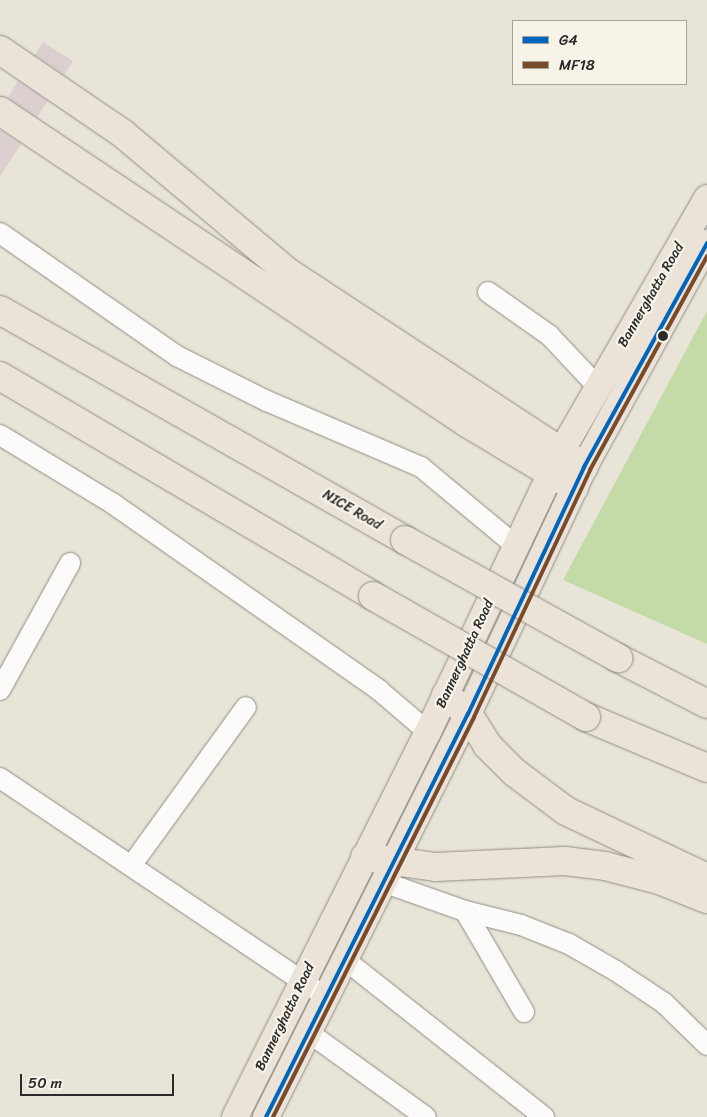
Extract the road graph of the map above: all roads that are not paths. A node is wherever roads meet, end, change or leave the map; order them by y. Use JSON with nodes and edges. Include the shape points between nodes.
{"nodes":[{"id":1,"x":0,"y":50,"type":"edge"},
{"id":2,"x":0,"y":110,"type":"edge"},
{"id":3,"x":707,"y":198,"type":"edge"},
{"id":4,"x":0,"y":233,"type":"edge"},
{"id":5,"x":707,"y":244,"type":"edge"},
{"id":6,"x":488,"y":292,"type":"dead end"},
{"id":7,"x":0,"y":310,"type":"edge"},
{"id":8,"x":0,"y":376,"type":"edge"},
{"id":9,"x":598,"y":387,"type":"junction"},
{"id":10,"x":0,"y":434,"type":"edge"},
{"id":11,"x":555,"y":462,"type":"junction"},
{"id":12,"x":579,"y":477,"type":"junction"},
{"id":13,"x":516,"y":546,"type":"junction"},
{"id":14,"x":70,"y":563,"type":"dead end"},
{"id":15,"x":0,"y":690,"type":"edge"},
{"id":16,"x":446,"y":694,"type":"junction"},
{"id":17,"x":707,"y":704,"type":"edge"},
{"id":18,"x":246,"y":707,"type":"dead end"},
{"id":19,"x":468,"y":714,"type":"junction"},
{"id":20,"x":428,"y":732,"type":"junction"},
{"id":21,"x":707,"y":768,"type":"edge"},
{"id":22,"x":0,"y":778,"type":"edge"},
{"id":23,"x":365,"y":857,"type":"junction"},
{"id":24,"x":131,"y":866,"type":"junction"},
{"id":25,"x":388,"y":872,"type":"junction"},
{"id":26,"x":707,"y":878,"type":"edge"},
{"id":27,"x":707,"y":898,"type":"edge"},
{"id":28,"x":465,"y":911,"type":"junction"},
{"id":29,"x":344,"y":959,"type":"junction"},
{"id":30,"x":303,"y":981,"type":"junction"},
{"id":31,"x":326,"y":997,"type":"junction"},
{"id":32,"x":524,"y":1012,"type":"dead end"},
{"id":33,"x":308,"y":1032,"type":"junction"},
{"id":34,"x":707,"y":1045,"type":"edge"},
{"id":35,"x":235,"y":1117,"type":"edge"},
{"id":36,"x":266,"y":1117,"type":"edge"},
{"id":37,"x":426,"y":1117,"type":"edge"},
{"id":38,"x":544,"y":1117,"type":"edge"}],
"edges":[{"from":1,"to":11,"type":"highway","via":[[122,133],[289,273]]},
{"from":2,"to":11,"type":"highway","via":[[467,423]]},
{"from":3,"to":9,"type":"main road","name":"Bannerghatta Road"},
{"from":4,"to":13,"type":"street","via":[[177,356],[267,401],[421,467]]},
{"from":5,"to":12,"type":"main road","name":"Bannerghatta Road"},
{"from":6,"to":9,"type":"street","via":[[549,335]]},
{"from":7,"to":17,"type":"highway","name":"NICE Road","bridge":true,"via":[[405,540]]},
{"from":8,"to":21,"type":"highway","bridge":true,"via":[[373,596],[586,716]]},
{"from":9,"to":11,"type":"main road","name":"Bannerghatta Road"},
{"from":10,"to":20,"type":"street","via":[[112,503],[380,691]]},
{"from":11,"to":12,"type":"highway"},
{"from":11,"to":13,"type":"main road","name":"Bannerghatta Road"},
{"from":12,"to":19,"type":"main road","name":"Bannerghatta Road"},
{"from":13,"to":16,"type":"main road","name":"Bannerghatta Road"},
{"from":14,"to":15,"type":"street"},
{"from":16,"to":19,"type":"highway"},
{"from":16,"to":20,"type":"main road","name":"Bannerghatta Road"},
{"from":18,"to":24,"type":"street"},
{"from":19,"to":25,"type":"main road","name":"Bannerghatta Road"},
{"from":19,"to":26,"type":"highway","via":[[487,745],[514,772],[566,810]]},
{"from":20,"to":23,"type":"main road","name":"Bannerghatta Road"},
{"from":22,"to":24,"type":"street"},
{"from":23,"to":25,"type":"highway"},
{"from":23,"to":30,"type":"main road","name":"Bannerghatta Road"},
{"from":24,"to":30,"type":"street"},
{"from":25,"to":27,"type":"highway","via":[[565,861],[605,866],[659,880]]},
{"from":25,"to":28,"type":"street"},
{"from":25,"to":29,"type":"main road","name":"Bannerghatta Road"},
{"from":28,"to":32,"type":"street"},
{"from":28,"to":34,"type":"street","via":[[521,925],[569,944],[609,966],[664,1003]]},
{"from":29,"to":31,"type":"main road","name":"Bannerghatta Road"},
{"from":29,"to":38,"type":"street"},
{"from":30,"to":31,"type":"street"},
{"from":30,"to":35,"type":"main road","name":"Bannerghatta Road"},
{"from":31,"to":33,"type":"main road","name":"Bannerghatta Road"},
{"from":33,"to":36,"type":"main road","name":"Bannerghatta Road"},
{"from":33,"to":37,"type":"street"}]}
